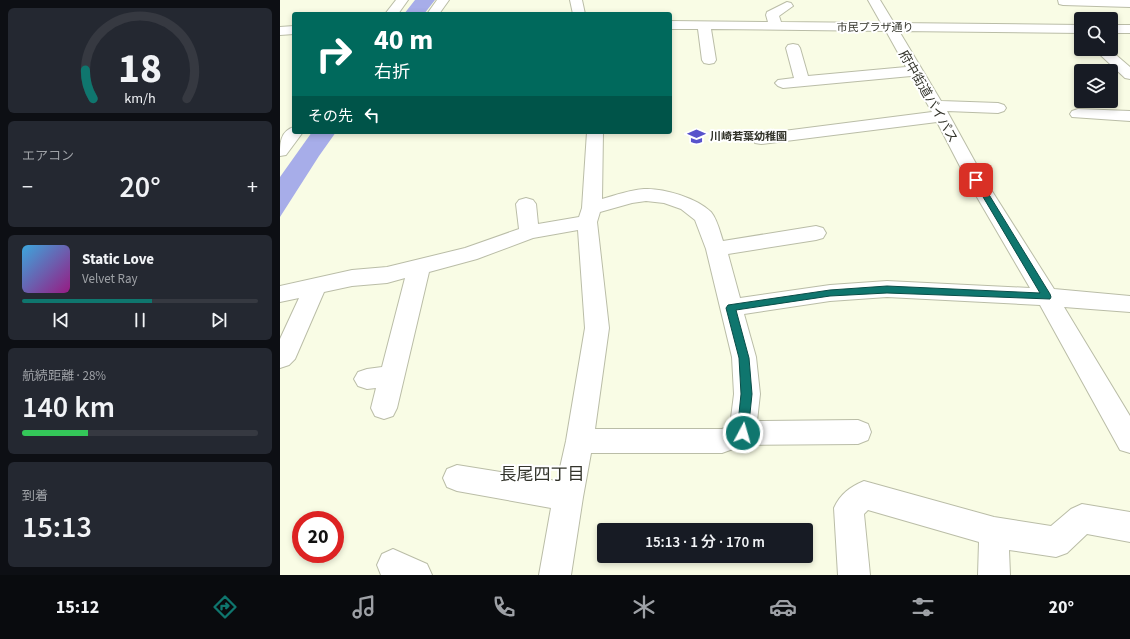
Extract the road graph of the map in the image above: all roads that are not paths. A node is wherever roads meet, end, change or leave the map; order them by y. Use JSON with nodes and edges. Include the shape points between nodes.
{"nodes":[{"id":1,"x":402,"y":0,"type":"edge"},
{"id":2,"x":443,"y":0,"type":"edge"},
{"id":3,"x":576,"y":0,"type":"edge"},
{"id":4,"x":874,"y":0,"type":"edge"},
{"id":5,"x":1062,"y":1,"type":"edge"},
{"id":6,"x":1130,"y":3,"type":"edge"},
{"id":7,"x":787,"y":6,"type":"dead end"},
{"id":8,"x":393,"y":12,"type":"edge"},
{"id":9,"x":434,"y":12,"type":"edge"},
{"id":10,"x":579,"y":12,"type":"edge"},
{"id":11,"x":1074,"y":19,"type":"edge"},
{"id":12,"x":1074,"y":24,"type":"edge"},
{"id":13,"x":672,"y":25,"type":"edge"},
{"id":14,"x":704,"y":26,"type":"junction"},
{"id":15,"x":776,"y":26,"type":"junction"},
{"id":16,"x":890,"y":27,"type":"junction"},
{"id":17,"x":1118,"y":29,"type":"edge"},
{"id":18,"x":1130,"y":29,"type":"edge"},
{"id":19,"x":292,"y":30,"type":"edge"},
{"id":20,"x":280,"y":31,"type":"edge"},
{"id":21,"x":793,"y":48,"type":"dead end"},
{"id":22,"x":1109,"y":56,"type":"edge"},
{"id":23,"x":709,"y":60,"type":"dead end"},
{"id":24,"x":915,"y":71,"type":"junction"},
{"id":25,"x":1130,"y":75,"type":"edge"},
{"id":26,"x":802,"y":81,"type":"junction"},
{"id":27,"x":783,"y":83,"type":"dead end"},
{"id":28,"x":998,"y":108,"type":"dead end"},
{"id":29,"x":939,"y":111,"type":"junction"},
{"id":30,"x":1078,"y":114,"type":"dead end"},
{"id":31,"x":1130,"y":116,"type":"edge"},
{"id":32,"x":293,"y":134,"type":"edge"},
{"id":33,"x":595,"y":134,"type":"edge"},
{"id":34,"x":761,"y":139,"type":"dead end"},
{"id":35,"x":280,"y":151,"type":"edge"},
{"id":36,"x":526,"y":204,"type":"dead end"},
{"id":37,"x":590,"y":215,"type":"junction"},
{"id":38,"x":530,"y":232,"type":"junction"},
{"id":39,"x":816,"y":233,"type":"dead end"},
{"id":40,"x":716,"y":249,"type":"junction"},
{"id":41,"x":419,"y":267,"type":"junction"},
{"id":42,"x":315,"y":287,"type":"junction"},
{"id":43,"x":280,"y":294,"type":"edge"},
{"id":44,"x":1047,"y":297,"type":"junction"},
{"id":45,"x":1130,"y":304,"type":"edge"},
{"id":46,"x":731,"y":308,"type":"junction"},
{"id":47,"x":280,"y":358,"type":"edge"},
{"id":48,"x":392,"y":376,"type":"junction"},
{"id":49,"x":367,"y":379,"type":"dead end"},
{"id":50,"x":384,"y":408,"type":"dead end"},
{"id":51,"x":858,"y":432,"type":"dead end"},
{"id":52,"x":743,"y":433,"type":"junction"},
{"id":53,"x":1130,"y":441,"type":"edge"},
{"id":54,"x":580,"y":442,"type":"junction"},
{"id":55,"x":457,"y":478,"type":"dead end"},
{"id":56,"x":568,"y":498,"type":"junction"},
{"id":57,"x":1130,"y":527,"type":"edge"},
{"id":58,"x":994,"y":532,"type":"junction"},
{"id":59,"x":555,"y":575,"type":"edge"},
{"id":60,"x":854,"y":575,"type":"edge"},
{"id":61,"x":994,"y":575,"type":"edge"}],
"edges":[{"from":1,"to":8,"type":"street"},
{"from":2,"to":9,"type":"street"},
{"from":3,"to":10,"type":"street"},
{"from":4,"to":16,"type":"street","name":"府中街道バイパス"},
{"from":5,"to":6,"type":"street"},
{"from":5,"to":11,"type":"street"},
{"from":7,"to":15,"type":"street","via":[[772,15]]},
{"from":12,"to":16,"type":"street","name":"市民プラザ通り"},
{"from":13,"to":14,"type":"street","name":"市民プラザ通り"},
{"from":14,"to":15,"type":"street","name":"市民プラザ通り"},
{"from":14,"to":23,"type":"street"},
{"from":15,"to":16,"type":"street","name":"市民プラザ通り"},
{"from":16,"to":24,"type":"street","name":"府中街道バイパス"},
{"from":17,"to":18,"type":"street"},
{"from":19,"to":20,"type":"street"},
{"from":21,"to":26,"type":"street"},
{"from":22,"to":25,"type":"street"},
{"from":24,"to":26,"type":"street"},
{"from":24,"to":29,"type":"street","name":"府中街道バイパス"},
{"from":26,"to":27,"type":"street"},
{"from":28,"to":29,"type":"street"},
{"from":29,"to":34,"type":"street"},
{"from":29,"to":44,"type":"street","name":"府中街道バイパス","via":[[976,180]]},
{"from":30,"to":31,"type":"street"},
{"from":32,"to":35,"type":"street"},
{"from":33,"to":37,"type":"street"},
{"from":36,"to":38,"type":"street"},
{"from":37,"to":38,"type":"street"},
{"from":37,"to":40,"type":"street","via":[[630,197],[646,195],[667,198],[688,205],[704,217]]},
{"from":37,"to":54,"type":"street","via":[[597,328]]},
{"from":38,"to":41,"type":"street","via":[[470,254]]},
{"from":39,"to":40,"type":"street"},
{"from":40,"to":46,"type":"street"},
{"from":41,"to":42,"type":"street"},
{"from":41,"to":48,"type":"street"},
{"from":42,"to":43,"type":"street"},
{"from":42,"to":47,"type":"street","via":[[286,352]]},
{"from":44,"to":45,"type":"street"},
{"from":44,"to":46,"type":"street","via":[[887,289],[830,293]]},
{"from":44,"to":53,"type":"street","name":"府中街道バイパス"},
{"from":46,"to":52,"type":"street","via":[[744,358],[747,394]]},
{"from":48,"to":49,"type":"street"},
{"from":48,"to":50,"type":"street"},
{"from":51,"to":52,"type":"street"},
{"from":52,"to":54,"type":"street","via":[[722,441]]},
{"from":54,"to":56,"type":"street"},
{"from":55,"to":56,"type":"street"},
{"from":56,"to":59,"type":"street"},
{"from":57,"to":58,"type":"street","via":[[1082,519],[1056,542]]},
{"from":58,"to":60,"type":"street","via":[[864,496],[849,508]]},
{"from":58,"to":61,"type":"street"}]}
